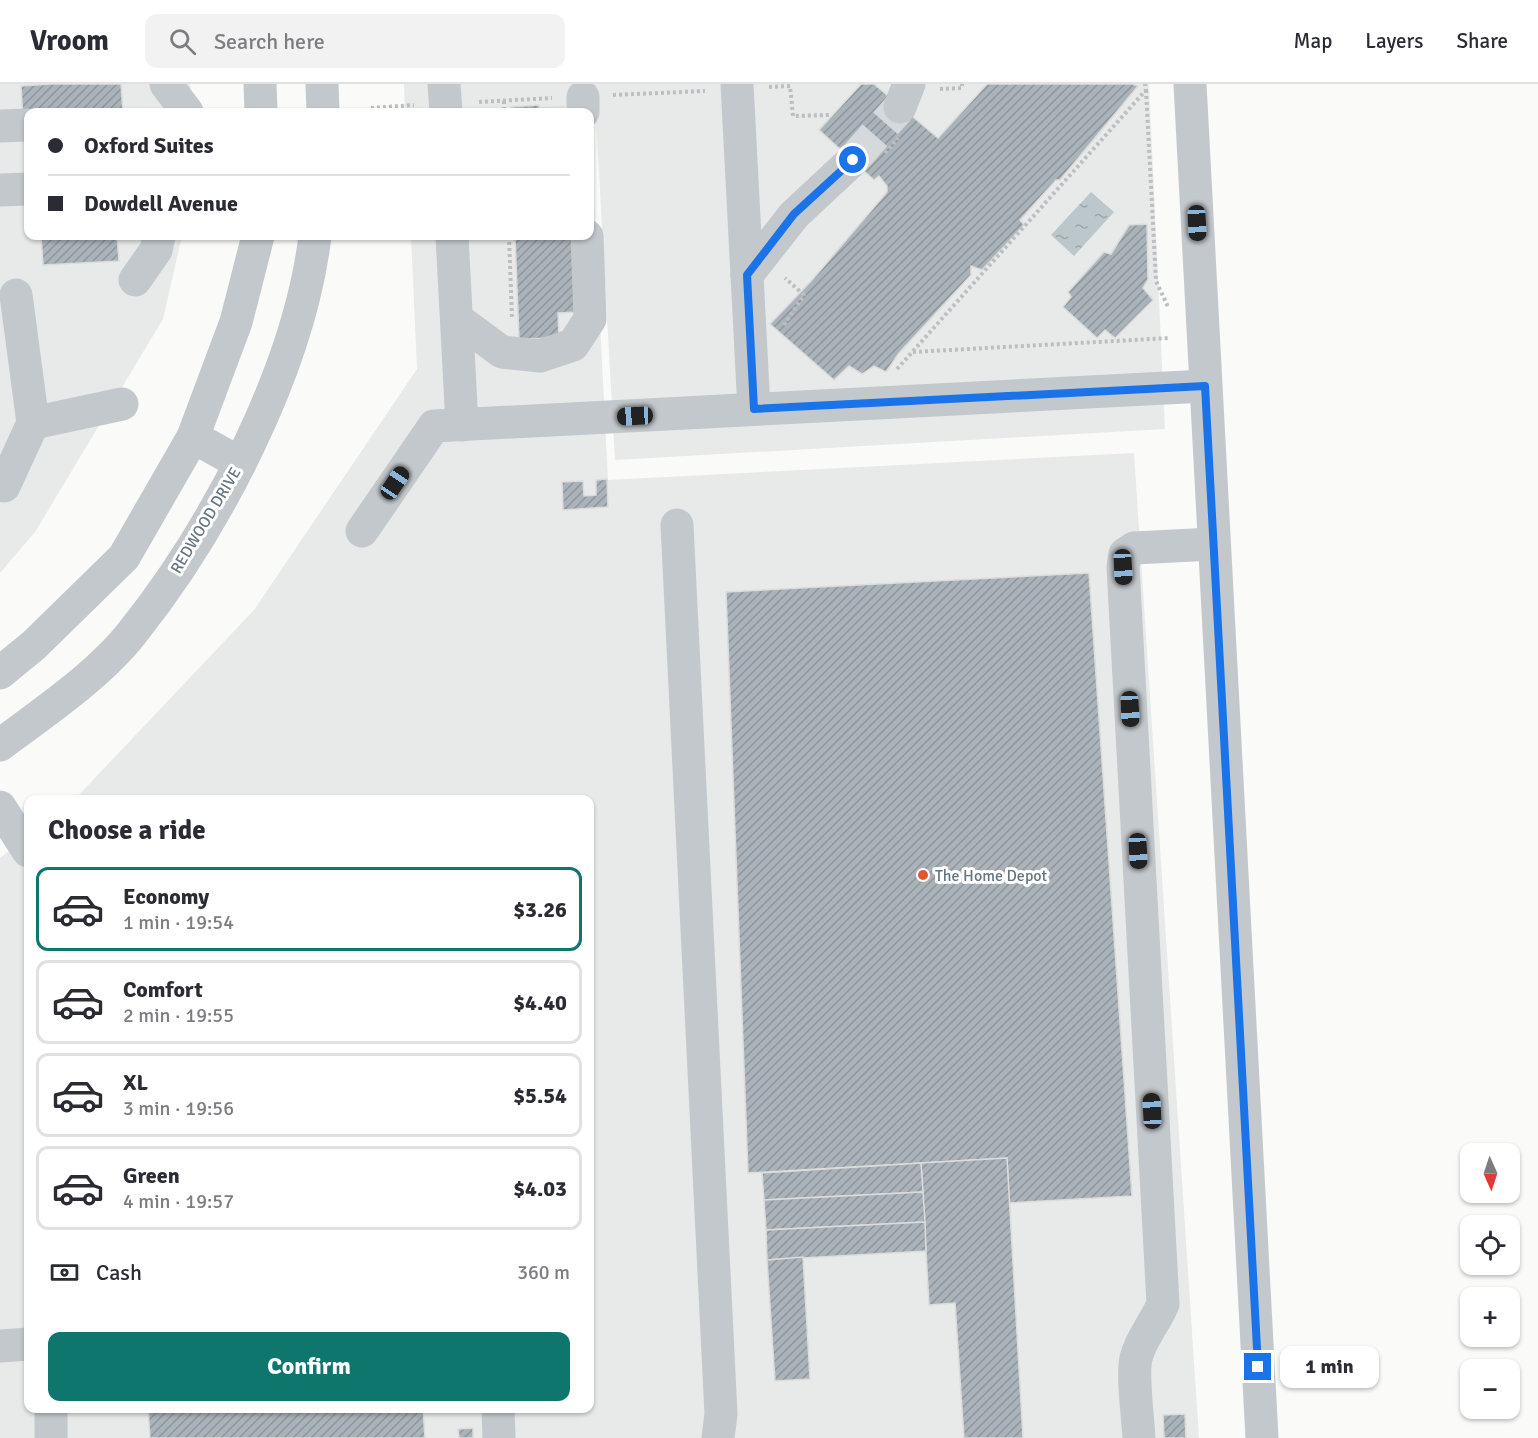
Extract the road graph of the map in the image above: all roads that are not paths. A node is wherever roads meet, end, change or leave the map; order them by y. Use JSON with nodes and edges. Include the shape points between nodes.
{"nodes":[{"id":1,"x":166,"y":84,"type":"edge"},
{"id":2,"x":260,"y":84,"type":"edge"},
{"id":3,"x":322,"y":84,"type":"edge"},
{"id":4,"x":444,"y":84,"type":"edge"},
{"id":5,"x":737,"y":84,"type":"edge"},
{"id":6,"x":1190,"y":84,"type":"edge"},
{"id":7,"x":184,"y":108,"type":"edge"},
{"id":8,"x":261,"y":108,"type":"edge"},
{"id":9,"x":323,"y":108,"type":"edge"},
{"id":10,"x":446,"y":108,"type":"edge"},
{"id":11,"x":24,"y":125,"type":"edge"},
{"id":12,"x":0,"y":126,"type":"edge"},
{"id":13,"x":853,"y":160,"type":"tunnel mouth"},
{"id":14,"x":24,"y":189,"type":"edge"},
{"id":15,"x":0,"y":190,"type":"edge"},
{"id":16,"x":158,"y":240,"type":"edge"},
{"id":17,"x":257,"y":240,"type":"edge"},
{"id":18,"x":314,"y":240,"type":"edge"},
{"id":19,"x":452,"y":240,"type":"edge"},
{"id":20,"x":587,"y":240,"type":"edge"},
{"id":21,"x":747,"y":275,"type":"junction"},
{"id":22,"x":135,"y":280,"type":"dead end"},
{"id":23,"x":16,"y":295,"type":"dead end"},
{"id":24,"x":457,"y":319,"type":"junction"},
{"id":25,"x":1205,"y":386,"type":"junction"},
{"id":26,"x":122,"y":404,"type":"dead end"},
{"id":27,"x":754,"y":409,"type":"junction"},
{"id":28,"x":33,"y":423,"type":"junction"},
{"id":29,"x":462,"y":425,"type":"junction"},
{"id":30,"x":193,"y":437,"type":"junction"},
{"id":31,"x":240,"y":463,"type":"junction"},
{"id":32,"x":4,"y":486,"type":"dead end"},
{"id":33,"x":677,"y":525,"type":"dead end"},
{"id":34,"x":362,"y":531,"type":"dead end"},
{"id":35,"x":1213,"y":544,"type":"junction"},
{"id":36,"x":0,"y":673,"type":"edge"},
{"id":37,"x":0,"y":745,"type":"edge"},
{"id":38,"x":0,"y":807,"type":"edge"},
{"id":39,"x":24,"y":845,"type":"edge"},
{"id":40,"x":24,"y":1344,"type":"edge"},
{"id":41,"x":0,"y":1346,"type":"edge"},
{"id":42,"x":51,"y":1413,"type":"edge"},
{"id":43,"x":498,"y":1413,"type":"edge"},
{"id":44,"x":51,"y":1438,"type":"edge"},
{"id":45,"x":500,"y":1438,"type":"edge"},
{"id":46,"x":718,"y":1438,"type":"edge"},
{"id":47,"x":1139,"y":1438,"type":"edge"},
{"id":48,"x":1262,"y":1438,"type":"edge"}],
"edges":[{"from":1,"to":7,"type":"street"},
{"from":2,"to":8,"type":"street"},
{"from":3,"to":9,"type":"street"},
{"from":4,"to":10,"type":"street"},
{"from":5,"to":21,"type":"street"},
{"from":6,"to":25,"type":"street"},
{"from":11,"to":12,"type":"street"},
{"from":13,"to":21,"type":"street","via":[[794,214]]},
{"from":14,"to":15,"type":"street"},
{"from":16,"to":22,"type":"street","via":[[156,250]]},
{"from":17,"to":30,"type":"street","via":[[236,322]]},
{"from":18,"to":31,"type":"street","name":"REDWOOD DRIVE","via":[[296,329]]},
{"from":19,"to":24,"type":"street"},
{"from":20,"to":24,"type":"street","via":[[590,319],[573,345],[540,356],[502,352]]},
{"from":21,"to":27,"type":"street"},
{"from":23,"to":28,"type":"street"},
{"from":24,"to":29,"type":"street"},
{"from":25,"to":27,"type":"street"},
{"from":25,"to":35,"type":"street"},
{"from":26,"to":28,"type":"street"},
{"from":27,"to":29,"type":"street"},
{"from":28,"to":32,"type":"street"},
{"from":29,"to":34,"type":"street","via":[[434,426]]},
{"from":30,"to":31,"type":"street"},
{"from":30,"to":36,"type":"street","via":[[124,557]]},
{"from":31,"to":37,"type":"street","name":"REDWOOD DRIVE","via":[[200,535],[131,634],[70,692]]},
{"from":33,"to":46,"type":"street","via":[[721,1403]]},
{"from":35,"to":47,"type":"street","via":[[1134,548],[1125,554],[1123,567],[1163,1304],[1135,1361]]},
{"from":35,"to":48,"type":"street"},
{"from":38,"to":39,"type":"street"},
{"from":40,"to":41,"type":"street"},
{"from":42,"to":44,"type":"street"},
{"from":43,"to":45,"type":"street"}]}
